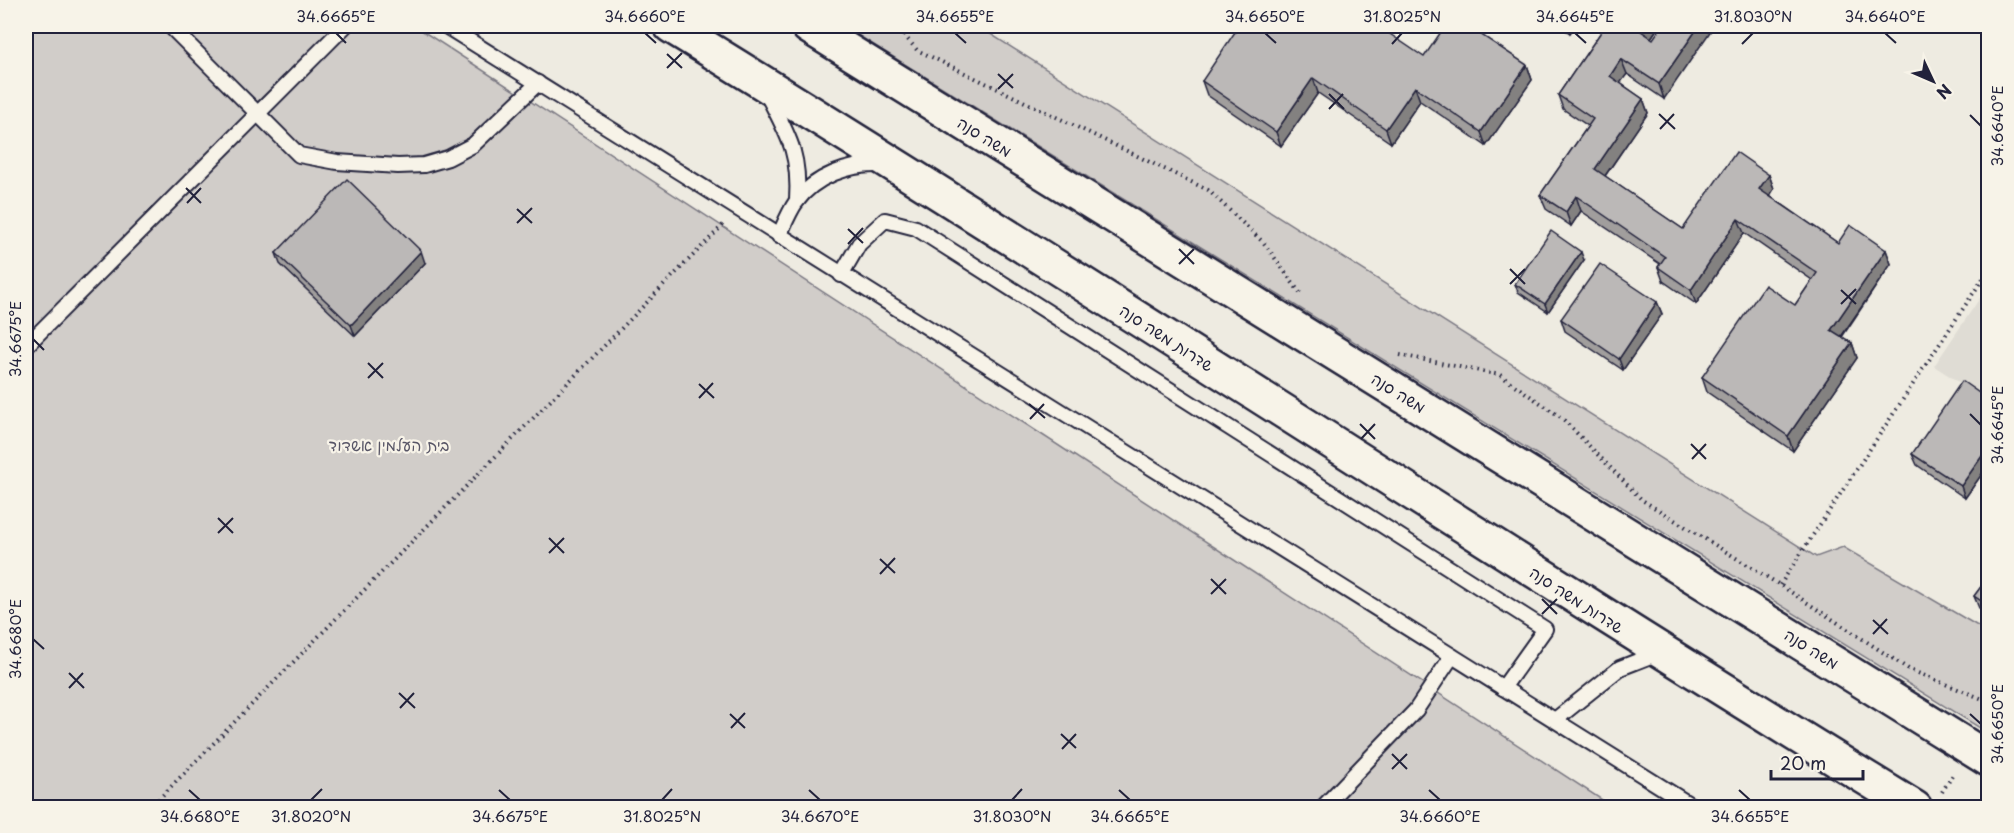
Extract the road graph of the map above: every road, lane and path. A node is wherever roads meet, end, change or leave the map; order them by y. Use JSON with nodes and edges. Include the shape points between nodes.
{"nodes":[{"id":1,"x":170,"y":26,"type":"edge"},
{"id":2,"x":345,"y":26,"type":"edge"},
{"id":3,"x":446,"y":26,"type":"edge"},
{"id":4,"x":671,"y":26,"type":"edge"},
{"id":5,"x":808,"y":26,"type":"edge"},
{"id":6,"x":896,"y":26,"type":"edge"},
{"id":7,"x":760,"y":80,"type":"junction"},
{"id":8,"x":538,"y":83,"type":"junction"},
{"id":9,"x":257,"y":113,"type":"junction"},
{"id":10,"x":897,"y":165,"type":"junction"},
{"id":11,"x":797,"y":201,"type":"junction"},
{"id":12,"x":738,"y":210,"type":"junction"},
{"id":13,"x":779,"y":236,"type":"junction"},
{"id":14,"x":1989,"y":271,"type":"edge"},
{"id":15,"x":841,"y":274,"type":"junction"},
{"id":16,"x":1302,"y":295,"type":"dead end"},
{"id":17,"x":26,"y":346,"type":"edge"},
{"id":18,"x":1396,"y":354,"type":"dead end"},
{"id":19,"x":1780,"y":585,"type":"junction"},
{"id":20,"x":1760,"y":615,"type":"junction"},
{"id":21,"x":1661,"y":652,"type":"junction"},
{"id":22,"x":1452,"y":656,"type":"junction"},
{"id":23,"x":1503,"y":688,"type":"junction"},
{"id":24,"x":1989,"y":701,"type":"edge"},
{"id":25,"x":1555,"y":720,"type":"junction"},
{"id":26,"x":1989,"y":759,"type":"edge"},
{"id":27,"x":150,"y":807,"type":"edge"},
{"id":28,"x":1322,"y":807,"type":"edge"},
{"id":29,"x":1695,"y":807,"type":"edge"},
{"id":30,"x":1915,"y":807,"type":"edge"}],
"edges":[{"from":1,"to":9,"type":"lane"},
{"from":2,"to":9,"type":"lane"},
{"from":3,"to":8,"type":"lane"},
{"from":4,"to":7,"type":"main road","name":"שדרות משה סנה"},
{"from":5,"to":20,"type":"main road","name":"משה סנה"},
{"from":6,"to":16,"type":"path","via":[[917,50],[1208,190],[1264,243]]},
{"from":7,"to":10,"type":"main road","name":"שדרות משה סנה"},
{"from":7,"to":11,"type":"lane","via":[[794,150]]},
{"from":8,"to":9,"type":"lane","via":[[473,145],[424,165],[337,162],[299,155]]},
{"from":8,"to":12,"type":"lane"},
{"from":9,"to":17,"type":"lane"},
{"from":10,"to":11,"type":"lane","via":[[859,164],[822,179]]},
{"from":10,"to":21,"type":"main road","name":"שדרות משה סנה"},
{"from":11,"to":13,"type":"lane"},
{"from":12,"to":13,"type":"lane"},
{"from":12,"to":27,"type":"path"},
{"from":13,"to":15,"type":"lane"},
{"from":14,"to":19,"type":"path"},
{"from":15,"to":22,"type":"lane"},
{"from":15,"to":23,"type":"lane","via":[[859,244],[885,220],[916,228],[1545,628]]},
{"from":18,"to":19,"type":"path","via":[[1500,375],[1562,418],[1642,500]]},
{"from":19,"to":20,"type":"path"},
{"from":19,"to":24,"type":"path","via":[[1910,670]]},
{"from":20,"to":26,"type":"main road","name":"משה סנה"},
{"from":21,"to":25,"type":"lane","via":[[1620,668]]},
{"from":21,"to":30,"type":"main road"},
{"from":22,"to":23,"type":"lane"},
{"from":22,"to":28,"type":"lane","via":[[1416,710]]},
{"from":23,"to":25,"type":"lane"},
{"from":25,"to":29,"type":"lane"}]}
